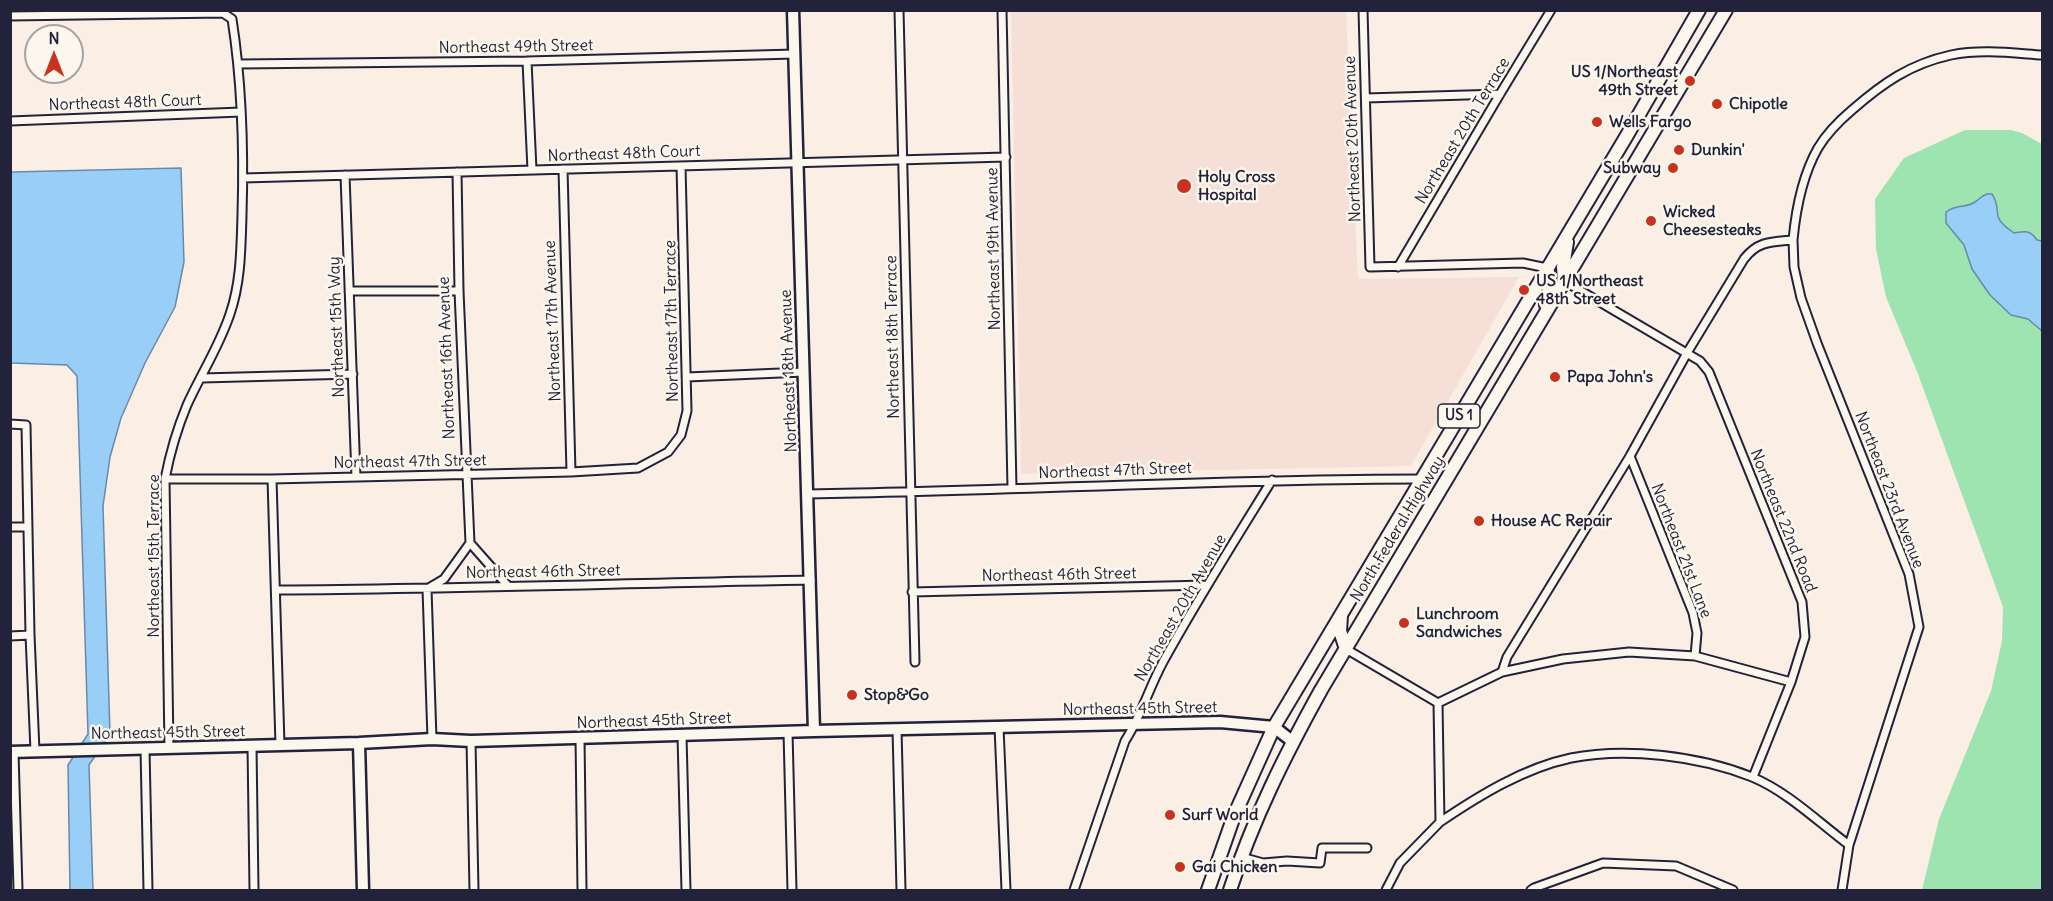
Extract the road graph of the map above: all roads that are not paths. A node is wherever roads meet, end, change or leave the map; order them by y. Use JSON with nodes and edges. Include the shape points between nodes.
{"nodes":[{"id":1,"x":793,"y":10,"type":"edge"},
{"id":2,"x":899,"y":10,"type":"edge"},
{"id":3,"x":1002,"y":10,"type":"edge"},
{"id":4,"x":1363,"y":10,"type":"edge"},
{"id":5,"x":1551,"y":10,"type":"edge"},
{"id":6,"x":1699,"y":10,"type":"edge"},
{"id":7,"x":1725,"y":11,"type":"edge"},
{"id":8,"x":10,"y":16,"type":"edge"},
{"id":9,"x":795,"y":54,"type":"junction"},
{"id":10,"x":2043,"y":55,"type":"edge"},
{"id":11,"x":527,"y":61,"type":"junction"},
{"id":12,"x":239,"y":64,"type":"junction"},
{"id":13,"x":1500,"y":94,"type":"junction"},
{"id":14,"x":1366,"y":98,"type":"junction"},
{"id":15,"x":241,"y":112,"type":"junction"},
{"id":16,"x":10,"y":121,"type":"edge"},
{"id":17,"x":1626,"y":137,"type":"junction"},
{"id":18,"x":1006,"y":158,"type":"junction"},
{"id":19,"x":902,"y":160,"type":"junction"},
{"id":20,"x":798,"y":163,"type":"junction"},
{"id":21,"x":681,"y":166,"type":"junction"},
{"id":22,"x":1632,"y":168,"type":"junction"},
{"id":23,"x":563,"y":169,"type":"junction"},
{"id":24,"x":531,"y":170,"type":"junction"},
{"id":25,"x":457,"y":172,"type":"junction"},
{"id":26,"x":345,"y":175,"type":"junction"},
{"id":27,"x":243,"y":178,"type":"junction"},
{"id":28,"x":1569,"y":232,"type":"junction"},
{"id":29,"x":1793,"y":240,"type":"junction"},
{"id":30,"x":1398,"y":267,"type":"junction"},
{"id":31,"x":1547,"y":268,"type":"junction"},
{"id":32,"x":1564,"y":281,"type":"junction"},
{"id":33,"x":349,"y":291,"type":"junction"},
{"id":34,"x":459,"y":291,"type":"junction"},
{"id":35,"x":1544,"y":315,"type":"junction"},
{"id":36,"x":1687,"y":353,"type":"junction"},
{"id":37,"x":804,"y":372,"type":"junction"},
{"id":38,"x":353,"y":374,"type":"junction"},
{"id":39,"x":687,"y":377,"type":"junction"},
{"id":40,"x":202,"y":378,"type":"junction"},
{"id":41,"x":10,"y":424,"type":"edge"},
{"id":42,"x":1630,"y":456,"type":"junction"},
{"id":43,"x":654,"y":461,"type":"joint"},
{"id":44,"x":571,"y":472,"type":"junction"},
{"id":45,"x":467,"y":474,"type":"junction"},
{"id":46,"x":356,"y":477,"type":"junction"},
{"id":47,"x":165,"y":479,"type":"junction"},
{"id":48,"x":272,"y":479,"type":"junction"},
{"id":49,"x":1423,"y":479,"type":"junction"},
{"id":50,"x":1272,"y":480,"type":"junction"},
{"id":51,"x":1011,"y":488,"type":"junction"},
{"id":52,"x":911,"y":492,"type":"junction"},
{"id":53,"x":808,"y":494,"type":"junction"},
{"id":54,"x":10,"y":527,"type":"edge"},
{"id":55,"x":27,"y":527,"type":"junction"},
{"id":56,"x":470,"y":543,"type":"junction"},
{"id":57,"x":811,"y":580,"type":"junction"},
{"id":58,"x":1207,"y":585,"type":"junction"},
{"id":59,"x":508,"y":586,"type":"junction"},
{"id":60,"x":427,"y":589,"type":"junction"},
{"id":61,"x":276,"y":590,"type":"junction"},
{"id":62,"x":912,"y":592,"type":"junction"},
{"id":63,"x":1341,"y":615,"type":"junction"},
{"id":64,"x":30,"y":635,"type":"junction"},
{"id":65,"x":10,"y":636,"type":"edge"},
{"id":66,"x":1346,"y":649,"type":"junction"},
{"id":67,"x":1695,"y":656,"type":"junction"},
{"id":68,"x":915,"y":662,"type":"dead end"},
{"id":69,"x":1502,"y":672,"type":"junction"},
{"id":70,"x":1791,"y":682,"type":"junction"},
{"id":71,"x":1438,"y":703,"type":"junction"},
{"id":72,"x":1136,"y":724,"type":"junction"},
{"id":73,"x":999,"y":727,"type":"junction"},
{"id":74,"x":1274,"y":727,"type":"junction"},
{"id":75,"x":897,"y":729,"type":"junction"},
{"id":76,"x":814,"y":731,"type":"junction"},
{"id":77,"x":788,"y":732,"type":"junction"},
{"id":78,"x":682,"y":736,"type":"junction"},
{"id":79,"x":580,"y":738,"type":"junction"},
{"id":80,"x":432,"y":739,"type":"junction"},
{"id":81,"x":471,"y":741,"type":"junction"},
{"id":82,"x":1292,"y":741,"type":"junction"},
{"id":83,"x":359,"y":744,"type":"junction"},
{"id":84,"x":280,"y":745,"type":"junction"},
{"id":85,"x":252,"y":746,"type":"junction"},
{"id":86,"x":169,"y":748,"type":"junction"},
{"id":87,"x":144,"y":749,"type":"junction"},
{"id":88,"x":35,"y":751,"type":"junction"},
{"id":89,"x":12,"y":752,"type":"edge"},
{"id":90,"x":1753,"y":777,"type":"junction"},
{"id":91,"x":1440,"y":822,"type":"junction"},
{"id":92,"x":1849,"y":845,"type":"junction"},
{"id":93,"x":1367,"y":848,"type":"dead end"},
{"id":94,"x":1241,"y":857,"type":"junction"},
{"id":95,"x":1533,"y":889,"type":"edge"},
{"id":96,"x":18,"y":891,"type":"edge"},
{"id":97,"x":148,"y":891,"type":"edge"},
{"id":98,"x":254,"y":891,"type":"edge"},
{"id":99,"x":363,"y":891,"type":"edge"},
{"id":100,"x":474,"y":891,"type":"edge"},
{"id":101,"x":582,"y":891,"type":"edge"},
{"id":102,"x":686,"y":891,"type":"edge"},
{"id":103,"x":792,"y":891,"type":"edge"},
{"id":104,"x":902,"y":891,"type":"edge"},
{"id":105,"x":1006,"y":891,"type":"edge"},
{"id":106,"x":1074,"y":891,"type":"edge"},
{"id":107,"x":1208,"y":891,"type":"edge"},
{"id":108,"x":1230,"y":891,"type":"edge"},
{"id":109,"x":1386,"y":891,"type":"edge"},
{"id":110,"x":1733,"y":891,"type":"edge"},
{"id":111,"x":1842,"y":891,"type":"edge"}],
"edges":[{"from":1,"to":9,"type":"street","name":"Northeast 18th Avenue"},
{"from":2,"to":19,"type":"street","name":"Northeast 18th Terrace"},
{"from":3,"to":18,"type":"street","name":"Northeast 19th Avenue"},
{"from":4,"to":14,"type":"street","name":"Northeast 20th Avenue"},
{"from":5,"to":13,"type":"street","name":"Northeast 20th Terrace"},
{"from":6,"to":17,"type":"main road","name":"North Federal Highway","number":"US 1"},
{"from":7,"to":22,"type":"main road","name":"North Federal Highway","number":"US 1"},
{"from":8,"to":12,"type":"street","name":"Northeast 15th Terrace","via":[[223,13],[232,19]]},
{"from":9,"to":11,"type":"street","name":"Northeast 49th Street"},
{"from":9,"to":20,"type":"street","name":"Northeast 18th Avenue"},
{"from":10,"to":29,"type":"street","name":"Northeast 23rd Avenue","via":[[1992,51],[1951,55],[1905,70],[1878,87],[1834,126],[1818,147],[1796,210]]},
{"from":11,"to":12,"type":"street","name":"Northeast 49th Street"},
{"from":11,"to":24,"type":"street"},
{"from":12,"to":15,"type":"street","name":"Northeast 15th Terrace"},
{"from":13,"to":14,"type":"street"},
{"from":13,"to":30,"type":"street","name":"Northeast 20th Terrace"},
{"from":14,"to":30,"type":"street","name":"Northeast 20th Avenue","via":[[1370,267]]},
{"from":15,"to":16,"type":"street","name":"Northeast 48th Court"},
{"from":15,"to":27,"type":"street","name":"Northeast 15th Terrace"},
{"from":17,"to":22,"type":"main road","via":[[1626,155]]},
{"from":17,"to":28,"type":"main road","name":"North Federal Highway","number":"US 1"},
{"from":18,"to":19,"type":"street","name":"Northeast 48th Court"},
{"from":18,"to":51,"type":"street","name":"Northeast 19th Avenue"},
{"from":19,"to":20,"type":"street","name":"Northeast 48th Court"},
{"from":19,"to":52,"type":"street","name":"Northeast 18th Terrace"},
{"from":20,"to":21,"type":"street","name":"Northeast 48th Court"},
{"from":20,"to":37,"type":"street","name":"Northeast 18th Avenue"},
{"from":21,"to":23,"type":"street","name":"Northeast 48th Court"},
{"from":21,"to":39,"type":"street","name":"Northeast 17th Terrace"},
{"from":22,"to":32,"type":"main road","name":"North Federal Highway","number":"US 1"},
{"from":23,"to":24,"type":"street","name":"Northeast 48th Court"},
{"from":23,"to":44,"type":"street","name":"Northeast 17th Avenue"},
{"from":24,"to":25,"type":"street","name":"Northeast 48th Court"},
{"from":25,"to":26,"type":"street","name":"Northeast 48th Court"},
{"from":25,"to":34,"type":"street","name":"Northeast 16th Avenue"},
{"from":26,"to":27,"type":"street","name":"Northeast 48th Court"},
{"from":26,"to":33,"type":"street","name":"Northeast 15th Way"},
{"from":27,"to":40,"type":"street","name":"Northeast 15th Terrace","via":[[240,269],[219,346]]},
{"from":28,"to":31,"type":"main road","name":"North Federal Highway","number":"US 1"},
{"from":28,"to":32,"type":"main road"},
{"from":29,"to":36,"type":"street","via":[[1752,248]]},
{"from":29,"to":92,"type":"street","name":"Northeast 23rd Avenue","via":[[1801,298],[1909,574],[1919,627]]},
{"from":30,"to":31,"type":"street","via":[[1523,263]]},
{"from":31,"to":35,"type":"main road","via":[[1550,280]]},
{"from":31,"to":49,"type":"main road","name":"North Federal Highway","number":"US 1"},
{"from":32,"to":35,"type":"main road","name":"North Federal Highway","number":"US 1"},
{"from":32,"to":36,"type":"street","name":"Northeast 22nd Road"},
{"from":33,"to":34,"type":"street"},
{"from":33,"to":38,"type":"street","name":"Northeast 15th Way"},
{"from":34,"to":45,"type":"street","name":"Northeast 16th Avenue"},
{"from":35,"to":66,"type":"main road","name":"North Federal Highway","number":"US 1"},
{"from":36,"to":42,"type":"street"},
{"from":36,"to":70,"type":"street","name":"Northeast 22nd Road","via":[[1709,372],[1802,602],[1805,638]]},
{"from":37,"to":39,"type":"street"},
{"from":37,"to":53,"type":"street","name":"Northeast 18th Avenue"},
{"from":38,"to":40,"type":"street"},
{"from":38,"to":46,"type":"street","name":"Northeast 15th Way"},
{"from":39,"to":43,"type":"street","name":"Northeast 17th Terrace","via":[[687,411],[681,435],[668,452]]},
{"from":40,"to":47,"type":"street","name":"Northeast 15th Terrace","via":[[173,442]]},
{"from":41,"to":55,"type":"street","via":[[26,424]]},
{"from":42,"to":67,"type":"street","name":"Northeast 21st Lane","via":[[1693,613],[1697,633]]},
{"from":42,"to":69,"type":"street","via":[[1507,657]]},
{"from":43,"to":44,"type":"street","name":"Northeast 47th Street","via":[[638,468]]},
{"from":44,"to":45,"type":"street","name":"Northeast 47th Street"},
{"from":45,"to":46,"type":"street","name":"Northeast 47th Street"},
{"from":45,"to":56,"type":"street","name":"Northeast 16th Avenue"},
{"from":46,"to":48,"type":"street","name":"Northeast 47th Street"},
{"from":47,"to":48,"type":"street","name":"Northeast 47th Street"},
{"from":47,"to":86,"type":"street","name":"Northeast 15th Terrace"},
{"from":48,"to":61,"type":"street"},
{"from":49,"to":50,"type":"street","name":"Northeast 47th Street"},
{"from":49,"to":63,"type":"main road","name":"North Federal Highway","number":"US 1"},
{"from":50,"to":51,"type":"street","name":"Northeast 47th Street"},
{"from":50,"to":58,"type":"street","name":"Northeast 20th Avenue"},
{"from":51,"to":52,"type":"street","name":"Northeast 47th Street"},
{"from":52,"to":53,"type":"street","name":"Northeast 47th Street"},
{"from":52,"to":62,"type":"street","name":"Northeast 18th Terrace"},
{"from":53,"to":57,"type":"street","name":"Northeast 18th Avenue"},
{"from":54,"to":55,"type":"street"},
{"from":55,"to":64,"type":"street"},
{"from":56,"to":59,"type":"street"},
{"from":56,"to":60,"type":"street","via":[[444,579]]},
{"from":57,"to":59,"type":"street","name":"Northeast 46th Street"},
{"from":57,"to":76,"type":"street","name":"Northeast 18th Avenue"},
{"from":58,"to":62,"type":"street","name":"Northeast 46th Street"},
{"from":58,"to":72,"type":"street","name":"Northeast 20th Avenue","via":[[1154,678]]},
{"from":59,"to":60,"type":"street","name":"Northeast 46th Street"},
{"from":60,"to":61,"type":"street","name":"Northeast 46th Street"},
{"from":60,"to":80,"type":"street"},
{"from":61,"to":84,"type":"street"},
{"from":62,"to":68,"type":"street","name":"Northeast 18th Terrace"},
{"from":63,"to":66,"type":"main road"},
{"from":63,"to":74,"type":"main road","name":"North Federal Highway","number":"US 1"},
{"from":64,"to":65,"type":"street"},
{"from":64,"to":88,"type":"street"},
{"from":66,"to":71,"type":"street"},
{"from":66,"to":82,"type":"main road","name":"North Federal Highway","number":"US 1"},
{"from":67,"to":69,"type":"street","via":[[1629,652],[1563,659]]},
{"from":67,"to":70,"type":"street"},
{"from":69,"to":71,"type":"street"},
{"from":70,"to":90,"type":"street","name":"Northeast 22nd Road"},
{"from":71,"to":91,"type":"street"},
{"from":72,"to":73,"type":"street","name":"Northeast 45th Street"},
{"from":72,"to":74,"type":"street","name":"Northeast 45th Street","via":[[1220,722]]},
{"from":72,"to":106,"type":"street","name":"Northeast 20th Avenue","via":[[1125,741]]},
{"from":73,"to":75,"type":"street","name":"Northeast 45th Street"},
{"from":73,"to":105,"type":"street"},
{"from":74,"to":82,"type":"street"},
{"from":74,"to":107,"type":"main road","name":"North Federal Highway","number":"US 1","via":[[1234,816]]},
{"from":75,"to":76,"type":"street","name":"Northeast 45th Street"},
{"from":75,"to":104,"type":"street"},
{"from":76,"to":77,"type":"street","name":"Northeast 45th Street"},
{"from":77,"to":78,"type":"street","name":"Northeast 45th Street"},
{"from":77,"to":103,"type":"street"},
{"from":78,"to":79,"type":"street","name":"Northeast 45th Street"},
{"from":78,"to":102,"type":"street"},
{"from":79,"to":81,"type":"street","name":"Northeast 45th Street"},
{"from":79,"to":101,"type":"street"},
{"from":80,"to":81,"type":"street","name":"Northeast 45th Street"},
{"from":80,"to":83,"type":"street","name":"Northeast 45th Street"},
{"from":81,"to":100,"type":"street"},
{"from":82,"to":94,"type":"main road","name":"North Federal Highway","number":"US 1"},
{"from":83,"to":84,"type":"street","name":"Northeast 45th Street"},
{"from":83,"to":99,"type":"street"},
{"from":84,"to":85,"type":"street","name":"Northeast 45th Street"},
{"from":85,"to":86,"type":"street","name":"Northeast 45th Street"},
{"from":85,"to":98,"type":"street"},
{"from":86,"to":87,"type":"street","name":"Northeast 45th Street"},
{"from":87,"to":88,"type":"street","name":"Northeast 45th Street"},
{"from":87,"to":97,"type":"street"},
{"from":88,"to":89,"type":"street","name":"Northeast 45th Street"},
{"from":89,"to":96,"type":"street"},
{"from":90,"to":91,"type":"street","via":[[1660,754],[1572,758],[1539,768],[1485,793]]},
{"from":90,"to":92,"type":"street","via":[[1794,801]]},
{"from":91,"to":109,"type":"street","via":[[1400,863]]},
{"from":92,"to":111,"type":"street","name":"Northeast 23rd Avenue"},
{"from":93,"to":94,"type":"street","via":[[1322,848],[1320,863],[1263,863]]},
{"from":94,"to":108,"type":"main road","name":"North Federal Highway","number":"US 1"},
{"from":95,"to":110,"type":"street","via":[[1603,863],[1676,866]]}]}
